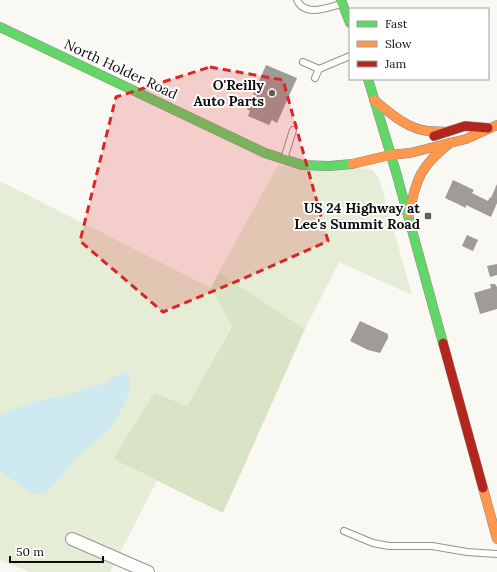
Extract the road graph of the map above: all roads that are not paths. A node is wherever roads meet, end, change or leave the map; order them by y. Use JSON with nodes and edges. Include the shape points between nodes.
{"nodes":[{"id":1,"x":297,"y":0,"type":"edge"},
{"id":2,"x":342,"y":2,"type":"edge"},
{"id":3,"x":349,"y":20,"type":"edge"},
{"id":4,"x":0,"y":27,"type":"edge"},
{"id":5,"x":349,"y":56,"type":"edge"},
{"id":6,"x":303,"y":62,"type":"dead end"},
{"id":7,"x":319,"y":69,"type":"junction"},
{"id":8,"x":315,"y":78,"type":"dead end"},
{"id":9,"x":368,"y":80,"type":"edge"},
{"id":10,"x":374,"y":100,"type":"junction"},
{"id":11,"x":493,"y":126,"type":"edge"},
{"id":12,"x":293,"y":130,"type":"dead end"},
{"id":13,"x":447,"y":132,"type":"junction"},
{"id":14,"x":418,"y":140,"type":"dead end"},
{"id":15,"x":450,"y":143,"type":"junction"},
{"id":16,"x":407,"y":144,"type":"dead end"},
{"id":17,"x":390,"y":155,"type":"junction"},
{"id":18,"x":284,"y":160,"type":"junction"},
{"id":19,"x":408,"y":219,"type":"junction"},
{"id":20,"x":344,"y":531,"type":"dead end"},
{"id":21,"x":72,"y":539,"type":"dead end"},
{"id":22,"x":497,"y":539,"type":"edge"},
{"id":23,"x":497,"y":554,"type":"edge"},
{"id":24,"x":148,"y":572,"type":"edge"}],
"edges":[{"from":1,"to":2,"type":"lane","via":[[305,9],[320,10]]},
{"from":2,"to":3,"type":"main road"},
{"from":4,"to":18,"type":"main road","name":"North Holder Road"},
{"from":5,"to":7,"type":"lane"},
{"from":6,"to":7,"type":"lane"},
{"from":7,"to":8,"type":"lane"},
{"from":9,"to":10,"type":"main road"},
{"from":10,"to":13,"type":"main road","via":[[390,113],[414,126]]},
{"from":10,"to":17,"type":"main road"},
{"from":11,"to":13,"type":"main road","via":[[465,126]]},
{"from":11,"to":15,"type":"main road","via":[[466,139]]},
{"from":12,"to":18,"type":"lane"},
{"from":13,"to":14,"type":"main road"},
{"from":15,"to":17,"type":"main road","via":[[410,154]]},
{"from":15,"to":19,"type":"main road","via":[[436,153],[419,175]]},
{"from":16,"to":17,"type":"main road"},
{"from":17,"to":18,"type":"main road","name":"North Holder Road","via":[[360,163],[329,166],[302,165]]},
{"from":17,"to":19,"type":"main road"},
{"from":19,"to":22,"type":"main road"},
{"from":20,"to":23,"type":"lane","via":[[373,543],[389,546],[432,546]]},
{"from":21,"to":24,"type":"street"}]}
